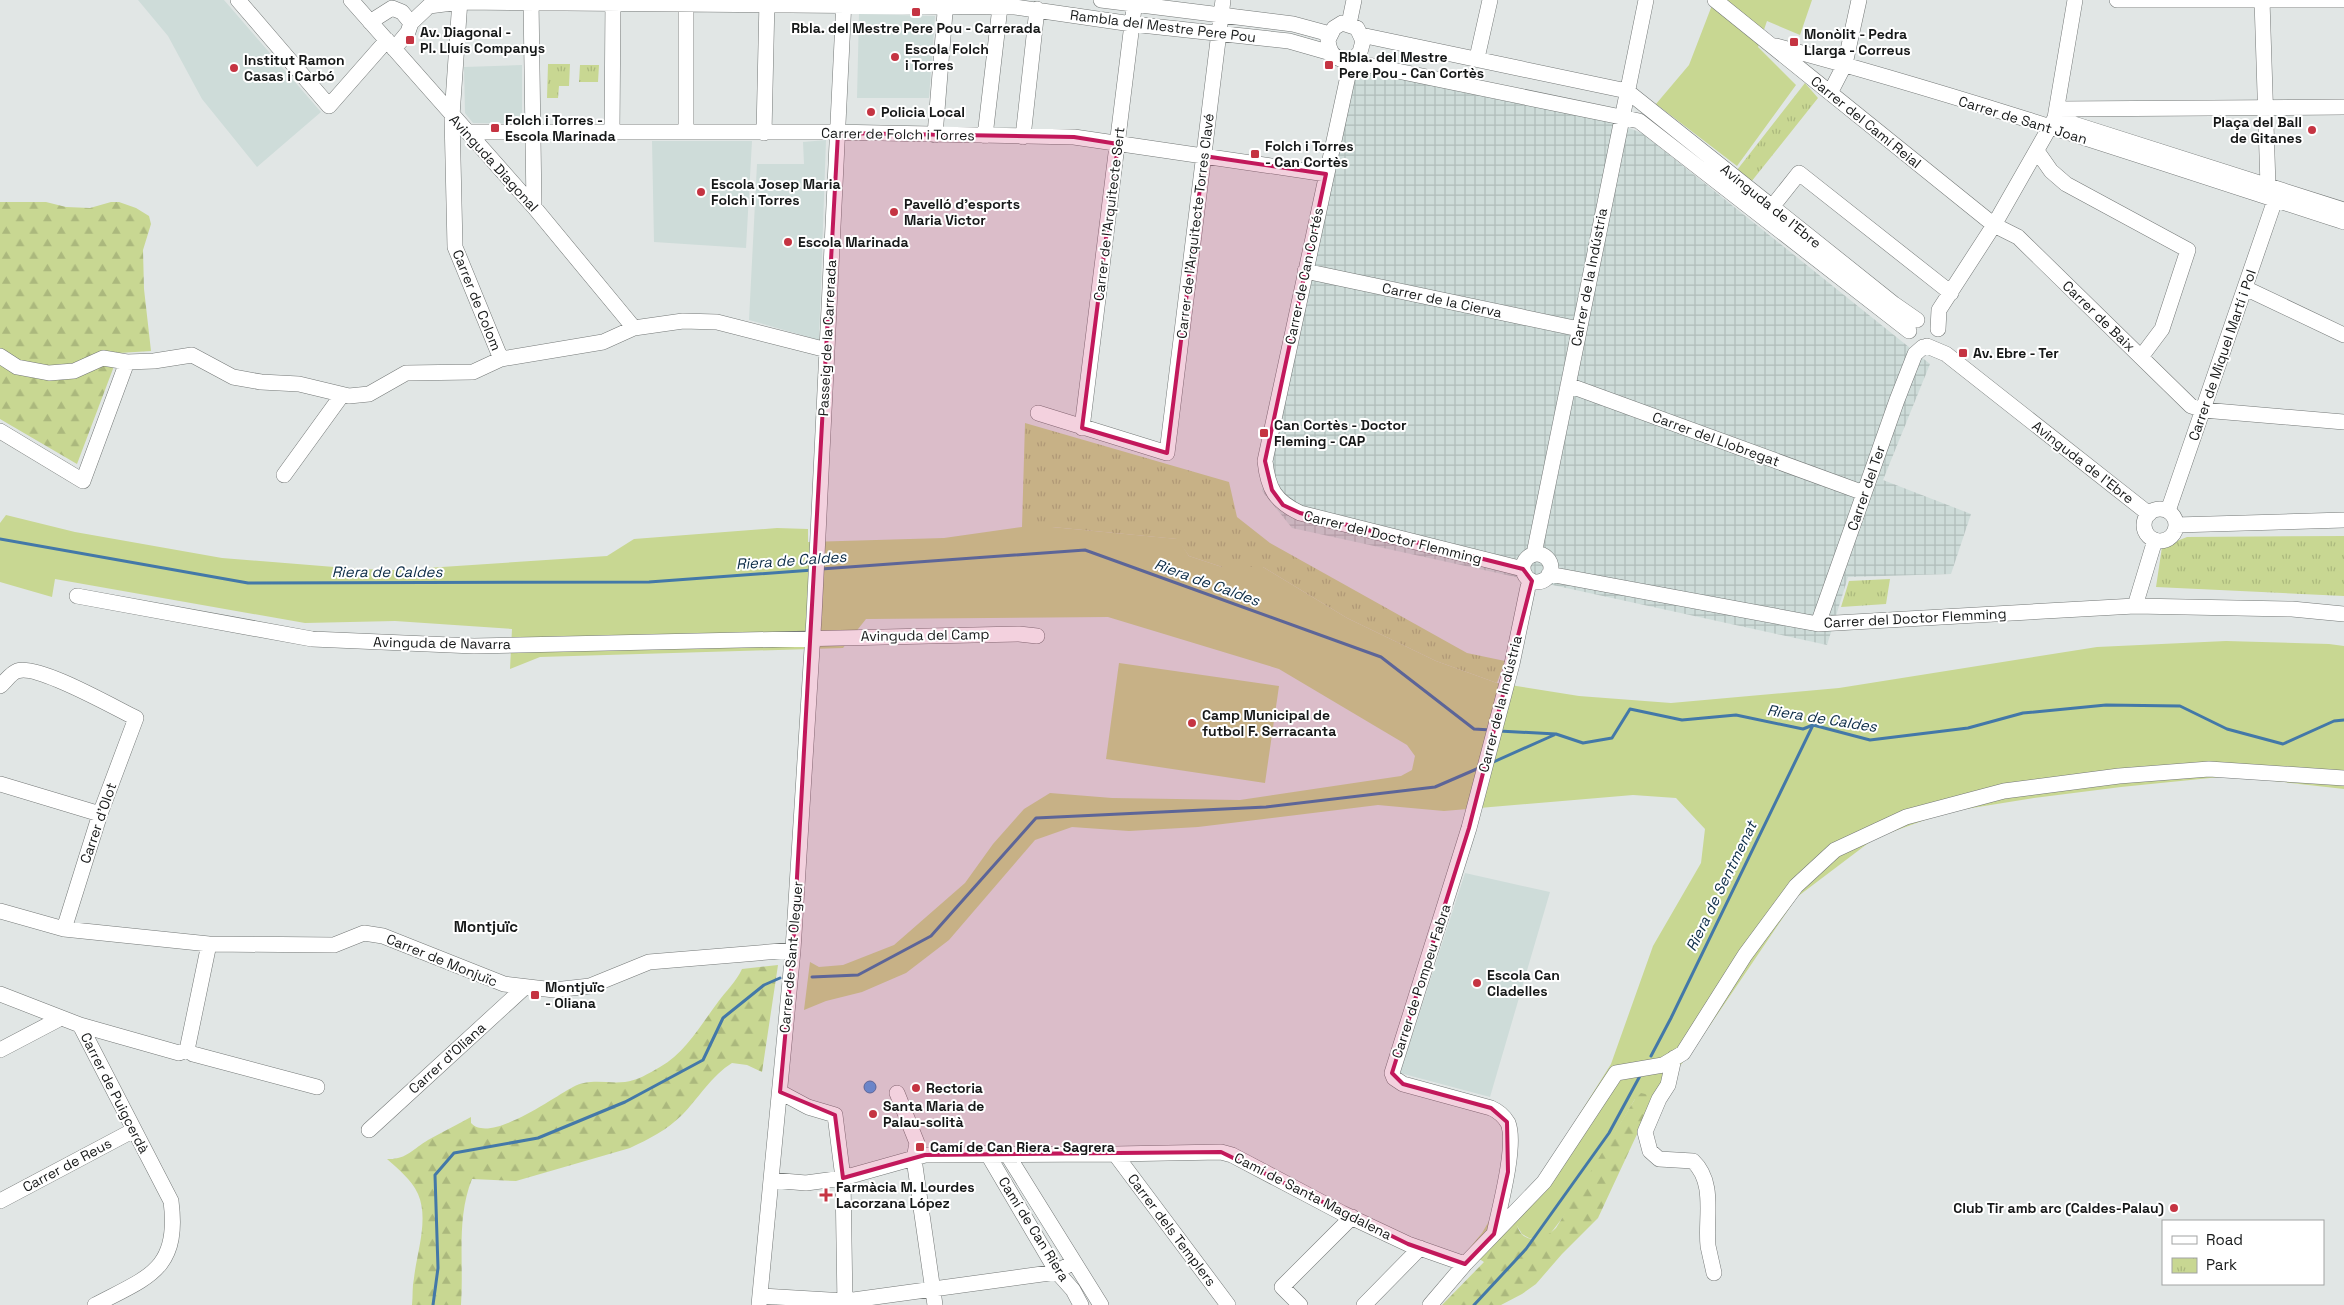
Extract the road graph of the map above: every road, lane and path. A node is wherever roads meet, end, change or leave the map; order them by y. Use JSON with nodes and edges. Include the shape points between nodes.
{"nodes":[{"id":1,"x":238,"y":0,"type":"edge"},
{"id":2,"x":350,"y":0,"type":"edge"},
{"id":3,"x":1101,"y":0,"type":"edge"},
{"id":4,"x":1223,"y":0,"type":"edge"},
{"id":5,"x":1354,"y":0,"type":"edge"},
{"id":6,"x":1490,"y":0,"type":"edge"},
{"id":7,"x":1646,"y":0,"type":"edge"},
{"id":8,"x":1715,"y":0,"type":"edge"},
{"id":9,"x":1859,"y":0,"type":"edge"},
{"id":10,"x":2075,"y":0,"type":"edge"},
{"id":11,"x":2116,"y":0,"type":"edge"},
{"id":12,"x":2262,"y":0,"type":"edge"},
{"id":13,"x":2344,"y":0,"type":"edge"},
{"id":14,"x":460,"y":1,"type":"edge"},
{"id":15,"x":531,"y":1,"type":"edge"},
{"id":16,"x":613,"y":2,"type":"edge"},
{"id":17,"x":686,"y":2,"type":"edge"},
{"id":18,"x":767,"y":2,"type":"edge"},
{"id":19,"x":1134,"y":2,"type":"edge"},
{"id":20,"x":844,"y":3,"type":"edge"},
{"id":21,"x":945,"y":4,"type":"edge"},
{"id":22,"x":389,"y":5,"type":"edge"},
{"id":23,"x":1000,"y":7,"type":"junction"},
{"id":24,"x":1037,"y":10,"type":"junction"},
{"id":25,"x":1221,"y":16,"type":"junction"},
{"id":26,"x":370,"y":22,"type":"junction"},
{"id":27,"x":411,"y":23,"type":"junction"},
{"id":28,"x":1132,"y":24,"type":"junction"},
{"id":29,"x":1349,"y":24,"type":"junction"},
{"id":30,"x":1219,"y":34,"type":"junction"},
{"id":31,"x":1330,"y":34,"type":"junction"},
{"id":32,"x":1360,"y":35,"type":"junction"},
{"id":33,"x":390,"y":44,"type":"junction"},
{"id":34,"x":1769,"y":44,"type":"junction"},
{"id":35,"x":1332,"y":53,"type":"junction"},
{"id":36,"x":1477,"y":58,"type":"junction"},
{"id":37,"x":1351,"y":62,"type":"junction"},
{"id":38,"x":1845,"y":64,"type":"junction"},
{"id":39,"x":1627,"y":91,"type":"junction"},
{"id":40,"x":1830,"y":93,"type":"junction"},
{"id":41,"x":2344,"y":106,"type":"edge"},
{"id":42,"x":2265,"y":107,"type":"junction"},
{"id":43,"x":452,"y":116,"type":"junction"},
{"id":44,"x":1621,"y":117,"type":"junction"},
{"id":45,"x":2054,"y":118,"type":"junction"},
{"id":46,"x":531,"y":131,"type":"junction"},
{"id":47,"x":468,"y":132,"type":"junction"},
{"id":48,"x":612,"y":132,"type":"junction"},
{"id":49,"x":686,"y":132,"type":"junction"},
{"id":50,"x":764,"y":133,"type":"junction"},
{"id":51,"x":838,"y":133,"type":"junction"},
{"id":52,"x":934,"y":135,"type":"junction"},
{"id":53,"x":985,"y":136,"type":"junction"},
{"id":54,"x":1023,"y":137,"type":"junction"},
{"id":55,"x":1118,"y":144,"type":"junction"},
{"id":56,"x":2037,"y":151,"type":"junction"},
{"id":57,"x":1204,"y":156,"type":"junction"},
{"id":58,"x":1326,"y":174,"type":"junction"},
{"id":59,"x":2268,"y":186,"type":"junction"},
{"id":60,"x":2275,"y":200,"type":"junction"},
{"id":61,"x":534,"y":207,"type":"junction"},
{"id":62,"x":1772,"y":207,"type":"junction"},
{"id":63,"x":2344,"y":210,"type":"edge"},
{"id":64,"x":2344,"y":222,"type":"edge"},
{"id":65,"x":1994,"y":225,"type":"junction"},
{"id":66,"x":1305,"y":271,"type":"junction"},
{"id":67,"x":2245,"y":288,"type":"junction"},
{"id":68,"x":1951,"y":293,"type":"junction"},
{"id":69,"x":634,"y":328,"type":"junction"},
{"id":70,"x":1579,"y":329,"type":"junction"},
{"id":71,"x":2344,"y":335,"type":"edge"},
{"id":72,"x":1923,"y":336,"type":"junction"},
{"id":73,"x":827,"y":350,"type":"junction"},
{"id":74,"x":0,"y":356,"type":"edge"},
{"id":75,"x":2141,"y":357,"type":"junction"},
{"id":76,"x":501,"y":359,"type":"junction"},
{"id":77,"x":127,"y":362,"type":"junction"},
{"id":78,"x":1568,"y":385,"type":"junction"},
{"id":79,"x":342,"y":394,"type":"junction"},
{"id":80,"x":2203,"y":410,"type":"junction"},
{"id":81,"x":1038,"y":414,"type":"dead end"},
{"id":82,"x":2344,"y":422,"type":"edge"},
{"id":83,"x":1082,"y":428,"type":"junction"},
{"id":84,"x":0,"y":431,"type":"edge"},
{"id":85,"x":284,"y":474,"type":"dead end"},
{"id":86,"x":1272,"y":490,"type":"joint"},
{"id":87,"x":1864,"y":493,"type":"junction"},
{"id":88,"x":2168,"y":511,"type":"junction"},
{"id":89,"x":2149,"y":514,"type":"junction"},
{"id":90,"x":2344,"y":520,"type":"edge"},
{"id":91,"x":2176,"y":525,"type":"junction"},
{"id":92,"x":2155,"y":540,"type":"junction"},
{"id":93,"x":1534,"y":554,"type":"junction"},
{"id":94,"x":1549,"y":574,"type":"junction"},
{"id":95,"x":1527,"y":575,"type":"junction"},
{"id":96,"x":77,"y":596,"type":"dead end"},
{"id":97,"x":2135,"y":606,"type":"junction"},
{"id":98,"x":2344,"y":614,"type":"edge"},
{"id":99,"x":814,"y":617,"type":"joint"},
{"id":100,"x":1818,"y":624,"type":"junction"},
{"id":101,"x":1037,"y":636,"type":"dead end"},
{"id":102,"x":812,"y":638,"type":"junction"},
{"id":103,"x":0,"y":686,"type":"edge"},
{"id":104,"x":2344,"y":778,"type":"edge"},
{"id":105,"x":0,"y":784,"type":"edge"},
{"id":106,"x":100,"y":814,"type":"junction"},
{"id":107,"x":1469,"y":828,"type":"joint"},
{"id":108,"x":0,"y":911,"type":"edge"},
{"id":109,"x":64,"y":929,"type":"junction"},
{"id":110,"x":209,"y":944,"type":"junction"},
{"id":111,"x":793,"y":950,"type":"junction"},
{"id":112,"x":525,"y":987,"type":"junction"},
{"id":113,"x":0,"y":994,"type":"edge"},
{"id":114,"x":61,"y":1018,"type":"junction"},
{"id":115,"x":80,"y":1025,"type":"junction"},
{"id":116,"x":0,"y":1050,"type":"edge"},
{"id":117,"x":187,"y":1050,"type":"junction"},
{"id":118,"x":1674,"y":1058,"type":"junction"},
{"id":119,"x":317,"y":1087,"type":"dead end"},
{"id":120,"x":780,"y":1092,"type":"junction"},
{"id":121,"x":897,"y":1093,"type":"dead end"},
{"id":122,"x":134,"y":1130,"type":"junction"},
{"id":123,"x":369,"y":1130,"type":"dead end"},
{"id":124,"x":987,"y":1153,"type":"junction"},
{"id":125,"x":1007,"y":1154,"type":"junction"},
{"id":126,"x":1115,"y":1154,"type":"junction"},
{"id":127,"x":914,"y":1159,"type":"junction"},
{"id":128,"x":843,"y":1178,"type":"junction"},
{"id":129,"x":771,"y":1180,"type":"junction"},
{"id":130,"x":0,"y":1201,"type":"edge"},
{"id":131,"x":1352,"y":1217,"type":"junction"},
{"id":132,"x":1494,"y":1234,"type":"junction"},
{"id":133,"x":1420,"y":1248,"type":"junction"},
{"id":134,"x":1073,"y":1262,"type":"junction"},
{"id":135,"x":1465,"y":1264,"type":"junction"},
{"id":136,"x":1057,"y":1272,"type":"junction"},
{"id":137,"x":1714,"y":1273,"type":"dead end"},
{"id":138,"x":933,"y":1289,"type":"junction"},
{"id":139,"x":759,"y":1301,"type":"edge"},
{"id":140,"x":846,"y":1303,"type":"edge"},
{"id":141,"x":95,"y":1305,"type":"edge"},
{"id":142,"x":747,"y":1305,"type":"edge"},
{"id":143,"x":935,"y":1305,"type":"edge"},
{"id":144,"x":1081,"y":1305,"type":"edge"},
{"id":145,"x":1101,"y":1305,"type":"edge"},
{"id":146,"x":1228,"y":1305,"type":"edge"},
{"id":147,"x":1300,"y":1305,"type":"edge"},
{"id":148,"x":1364,"y":1305,"type":"edge"},
{"id":149,"x":1430,"y":1305,"type":"edge"}],
"edges":[{"from":1,"to":33,"type":"street","name":"Rambla del Mestre Pere Pou","via":[[330,106]]},
{"from":2,"to":26,"type":"street","name":"Avinguda Diagonal"},
{"from":3,"to":19,"type":"street","name":"Rambla del Mestre Pere Pou"},
{"from":4,"to":25,"type":"street","name":"Carrer de l'Arquitecte Torres Clavé"},
{"from":5,"to":29,"type":"street"},
{"from":6,"to":36,"type":"street"},
{"from":7,"to":39,"type":"street","name":"Carrer de la Indústria"},
{"from":8,"to":34,"type":"street","name":"Carrer del Camí Reial"},
{"from":9,"to":38,"type":"street"},
{"from":10,"to":45,"type":"street"},
{"from":11,"to":12,"type":"street"},
{"from":12,"to":13,"type":"street"},
{"from":12,"to":42,"type":"street"},
{"from":14,"to":15,"type":"street","name":"Rambla del Mestre Pere Pou"},
{"from":14,"to":27,"type":"street","name":"Rambla del Mestre Pere Pou","via":[[429,6]]},
{"from":14,"to":43,"type":"street","name":"Carrer de Colom"},
{"from":15,"to":16,"type":"street","name":"Rambla del Mestre Pere Pou"},
{"from":15,"to":46,"type":"street"},
{"from":16,"to":17,"type":"street","name":"Rambla del Mestre Pere Pou"},
{"from":16,"to":48,"type":"street"},
{"from":17,"to":18,"type":"street","name":"Rambla del Mestre Pere Pou"},
{"from":17,"to":49,"type":"street"},
{"from":18,"to":20,"type":"street","name":"Rambla del Mestre Pere Pou"},
{"from":18,"to":50,"type":"street"},
{"from":19,"to":25,"type":"street","name":"Rambla del Mestre Pere Pou"},
{"from":19,"to":28,"type":"street","name":"Carrer de l'Arquitecte Sert"},
{"from":20,"to":21,"type":"street","name":"Rambla del Mestre Pere Pou"},
{"from":20,"to":51,"type":"street","name":"Passeig de la Carrerada"},
{"from":21,"to":23,"type":"street","name":"Rambla del Mestre Pere Pou"},
{"from":21,"to":52,"type":"street"},
{"from":22,"to":26,"type":"street"},
{"from":22,"to":27,"type":"street","via":[[397,8]]},
{"from":23,"to":24,"type":"street","name":"Rambla del Mestre Pere Pou"},
{"from":23,"to":53,"type":"street"},
{"from":24,"to":28,"type":"street","name":"Rambla del Mestre Pere Pou"},
{"from":24,"to":54,"type":"street"},
{"from":25,"to":30,"type":"street","name":"Carrer de l'Arquitecte Torres Clavé"},
{"from":25,"to":31,"type":"street","name":"Rambla del Mestre Pere Pou","via":[[1293,24]]},
{"from":26,"to":33,"type":"street","name":"Avinguda Diagonal"},
{"from":27,"to":33,"type":"street","name":"Rambla del Mestre Pere Pou","via":[[408,32]]},
{"from":28,"to":30,"type":"street","name":"Rambla del Mestre Pere Pou"},
{"from":28,"to":55,"type":"street","name":"Carrer de l'Arquitecte Sert"},
{"from":29,"to":31,"type":"street","via":[[1338,25]]},
{"from":29,"to":32,"type":"street","via":[[1357,28]]},
{"from":30,"to":35,"type":"street","name":"Rambla del Mestre Pere Pou","via":[[1289,41]]},
{"from":30,"to":57,"type":"street","name":"Carrer de l'Arquitecte Torres Clavé"},
{"from":31,"to":35,"type":"street","via":[[1328,47]]},
{"from":32,"to":36,"type":"street"},
{"from":32,"to":37,"type":"street","via":[[1363,47]]},
{"from":33,"to":43,"type":"street","name":"Avinguda Diagonal"},
{"from":34,"to":38,"type":"street","name":"Carrer de Sant Joan"},
{"from":34,"to":40,"type":"street","name":"Carrer del Camí Reial"},
{"from":35,"to":37,"type":"street","via":[[1337,59]]},
{"from":36,"to":39,"type":"street"},
{"from":37,"to":44,"type":"street","name":"Avinguda de l'Ebre"},
{"from":37,"to":58,"type":"street","name":"Carrer de Can Cortés"},
{"from":38,"to":40,"type":"street"},
{"from":38,"to":45,"type":"street","name":"Carrer de Sant Joan"},
{"from":39,"to":44,"type":"street","name":"Carrer de la Indústria"},
{"from":39,"to":62,"type":"street","name":"Avinguda de l'Ebre"},
{"from":40,"to":65,"type":"street","name":"Carrer del Camí Reial"},
{"from":41,"to":42,"type":"street"},
{"from":42,"to":45,"type":"street"},
{"from":42,"to":59,"type":"street"},
{"from":43,"to":47,"type":"street","name":"Avinguda Diagonal"},
{"from":43,"to":76,"type":"street","name":"Carrer de Colom","via":[[455,248]]},
{"from":44,"to":70,"type":"street","name":"Carrer de la Indústria"},
{"from":44,"to":72,"type":"street","name":"Avinguda de l'Ebre","via":[[1639,121]]},
{"from":45,"to":56,"type":"street"},
{"from":45,"to":59,"type":"street","name":"Carrer de Sant Joan"},
{"from":45,"to":60,"type":"street","name":"Carrer de Sant Joan"},
{"from":46,"to":47,"type":"street","name":"Carrer de Folch i Torres"},
{"from":46,"to":48,"type":"street","name":"Carrer de Folch i Torres"},
{"from":46,"to":61,"type":"street"},
{"from":47,"to":61,"type":"street","name":"Avinguda Diagonal"},
{"from":48,"to":49,"type":"street","name":"Carrer de Folch i Torres"},
{"from":49,"to":50,"type":"street","name":"Carrer de Folch i Torres"},
{"from":50,"to":51,"type":"street","name":"Carrer de Folch i Torres"},
{"from":51,"to":52,"type":"street","name":"Carrer de Folch i Torres"},
{"from":51,"to":73,"type":"street","name":"Passeig de la Carrerada"},
{"from":52,"to":53,"type":"street","name":"Carrer de Folch i Torres"},
{"from":53,"to":54,"type":"street","name":"Carrer de Folch i Torres"},
{"from":54,"to":55,"type":"street","name":"Carrer de Folch i Torres","via":[[1074,137]]},
{"from":55,"to":57,"type":"street","name":"Carrer de Folch i Torres"},
{"from":55,"to":83,"type":"street","name":"Carrer de l'Arquitecte Sert"},
{"from":56,"to":65,"type":"street"},
{"from":56,"to":75,"type":"street","via":[[2051,171],[2066,184],[2188,250],[2162,329]]},
{"from":57,"to":58,"type":"street","name":"Carrer de Folch i Torres"},
{"from":57,"to":83,"type":"street","name":"Carrer de l'Arquitecte Torres Clavé","via":[[1167,453]]},
{"from":58,"to":66,"type":"street","name":"Carrer de Can Cortés"},
{"from":59,"to":60,"type":"street"},
{"from":59,"to":63,"type":"street","name":"Carrer de Sant Joan"},
{"from":60,"to":64,"type":"street","name":"Carrer de Sant Joan"},
{"from":60,"to":67,"type":"street","name":"Carrer de Miquel Martí i Pol"},
{"from":61,"to":69,"type":"street","name":"Avinguda Diagonal"},
{"from":62,"to":68,"type":"street","via":[[1799,173]]},
{"from":62,"to":72,"type":"street","name":"Avinguda de l'Ebre"},
{"from":65,"to":68,"type":"street"},
{"from":65,"to":75,"type":"street","name":"Carrer de Baix","via":[[2018,237]]},
{"from":66,"to":70,"type":"street","name":"Carrer de la Cierva"},
{"from":66,"to":86,"type":"street","name":"Carrer de Can Cortés","via":[[1265,461],[1266,476]]},
{"from":67,"to":71,"type":"street"},
{"from":67,"to":80,"type":"street","name":"Carrer de Miquel Martí i Pol"},
{"from":68,"to":72,"type":"street"},
{"from":69,"to":73,"type":"street","via":[[683,321],[717,322]]},
{"from":69,"to":76,"type":"street","via":[[603,342]]},
{"from":70,"to":78,"type":"street","name":"Carrer de la Indústria"},
{"from":72,"to":87,"type":"street","name":"Carrer del Ter"},
{"from":72,"to":89,"type":"street","name":"Avinguda de l'Ebre"},
{"from":73,"to":99,"type":"street","name":"Passeig de la Carrerada"},
{"from":74,"to":77,"type":"street","via":[[17,366],[49,373],[74,370],[104,358]]},
{"from":75,"to":80,"type":"street","name":"Carrer de Baix","via":[[2191,406]]},
{"from":76,"to":79,"type":"street","via":[[473,372],[406,373],[369,394]]},
{"from":77,"to":79,"type":"street","via":[[192,355],[233,376],[261,382],[299,384]]},
{"from":77,"to":84,"type":"street","via":[[83,481]]},
{"from":78,"to":87,"type":"street","name":"Carrer del Llobregat"},
{"from":78,"to":93,"type":"street","name":"Carrer de la Indústria"},
{"from":79,"to":85,"type":"street"},
{"from":80,"to":82,"type":"street"},
{"from":80,"to":88,"type":"street","name":"Carrer de Miquel Martí i Pol"},
{"from":81,"to":83,"type":"street"},
{"from":86,"to":95,"type":"street","name":"Carrer del Doctor Flemming","via":[[1283,505],[1300,513]]},
{"from":87,"to":100,"type":"street","name":"Carrer del Ter"},
{"from":88,"to":89,"type":"street","via":[[2156,509]]},
{"from":88,"to":91,"type":"street"},
{"from":89,"to":92,"type":"street","via":[[2145,530]]},
{"from":90,"to":91,"type":"street"},
{"from":91,"to":92,"type":"street","via":[[2171,536]]},
{"from":92,"to":97,"type":"street"},
{"from":93,"to":94,"type":"street","via":[[1546,558],[1550,564]]},
{"from":93,"to":95,"type":"street","via":[[1526,558]]},
{"from":94,"to":95,"type":"street","via":[[1541,581]]},
{"from":94,"to":100,"type":"street","name":"Carrer del Doctor Flemming"},
{"from":95,"to":107,"type":"street","name":"Carrer de la Indústria","via":[[1528,587],[1512,664]]},
{"from":96,"to":102,"type":"street","name":"Avinguda de Navarra","via":[[312,639],[474,646]]},
{"from":97,"to":98,"type":"street","name":"Carrer del Doctor Flemming","via":[[2292,609]]},
{"from":97,"to":100,"type":"street","name":"Carrer del Doctor Flemming"},
{"from":99,"to":102,"type":"street","name":"Carrer de Sant Oleguer"},
{"from":101,"to":102,"type":"street","name":"Avinguda del Camp"},
{"from":102,"to":111,"type":"street","name":"Carrer de Sant Oleguer"},
{"from":103,"to":106,"type":"street","name":"Carrer d'Olot","via":[[17,671],[31,670],[70,685],[136,718]]},
{"from":104,"to":118,"type":"street","via":[[2209,769],[2119,776],[2004,791],[1906,818],[1835,850],[1796,886],[1745,955],[1682,1053]]},
{"from":105,"to":106,"type":"street"},
{"from":106,"to":109,"type":"street","name":"Carrer d'Olot"},
{"from":107,"to":132,"type":"street","name":"Carrer de Pompeu Fabra","via":[[1392,1073],[1403,1084],[1491,1108],[1507,1122],[1508,1172]]},
{"from":108,"to":109,"type":"street","name":"Carrer de Monjuïc"},
{"from":109,"to":110,"type":"street","name":"Carrer de Monjuïc"},
{"from":110,"to":112,"type":"street","name":"Carrer de Monjuïc","via":[[334,945],[364,933],[383,936],[504,984]]},
{"from":110,"to":117,"type":"street"},
{"from":111,"to":112,"type":"street","name":"Carrer de Monjuïc","via":[[649,962],[590,986],[554,990]]},
{"from":111,"to":120,"type":"street","name":"Carrer de Sant Oleguer"},
{"from":112,"to":123,"type":"street","name":"Carrer d'Oliana"},
{"from":113,"to":114,"type":"street","name":"Carrer de Puigcerdà"},
{"from":114,"to":115,"type":"street","name":"Carrer de Puigcerdà"},
{"from":114,"to":116,"type":"street"},
{"from":115,"to":117,"type":"street","via":[[180,1053]]},
{"from":115,"to":122,"type":"street","name":"Carrer de Puigcerdà"},
{"from":117,"to":119,"type":"street"},
{"from":118,"to":132,"type":"street","via":[[1663,1065],[1616,1072],[1544,1182]]},
{"from":118,"to":137,"type":"street","via":[[1668,1086],[1645,1132],[1650,1151],[1659,1159],[1693,1161],[1706,1181],[1708,1245]]},
{"from":120,"to":128,"type":"street","via":[[835,1115]]},
{"from":120,"to":129,"type":"street","name":"Carrer de Sant Oleguer"},
{"from":121,"to":127,"type":"street","via":[[917,1143]]},
{"from":122,"to":130,"type":"street","name":"Carrer de Reus"},
{"from":122,"to":141,"type":"street","name":"Carrer de Puigcerdà","via":[[171,1201],[174,1224],[171,1241],[162,1262],[148,1277]]},
{"from":124,"to":125,"type":"street","name":"Camí de Santa Magdalena"},
{"from":124,"to":127,"type":"street","name":"Camí de Santa Magdalena","via":[[925,1155]]},
{"from":124,"to":136,"type":"street","name":"Camí de Can Riera"},
{"from":125,"to":126,"type":"street","name":"Camí de Santa Magdalena"},
{"from":125,"to":134,"type":"street","name":"Camí de Can Riera"},
{"from":126,"to":131,"type":"street","name":"Camí de Santa Magdalena","via":[[1221,1152]]},
{"from":126,"to":146,"type":"street","name":"Carrer dels Templers"},
{"from":127,"to":128,"type":"street","name":"Camí de Santa Magdalena"},
{"from":127,"to":138,"type":"street"},
{"from":128,"to":129,"type":"street","name":"Camí de Santa Magdalena","via":[[806,1183]]},
{"from":128,"to":140,"type":"street"},
{"from":129,"to":139,"type":"street","name":"Carrer de Sant Oleguer"},
{"from":131,"to":133,"type":"street","name":"Camí de Santa Magdalena"},
{"from":131,"to":147,"type":"street","via":[[1282,1287]]},
{"from":132,"to":135,"type":"street"},
{"from":133,"to":135,"type":"street","name":"Camí de Santa Magdalena"},
{"from":133,"to":148,"type":"street"},
{"from":134,"to":136,"type":"street"},
{"from":134,"to":145,"type":"street","name":"Camí de Can Riera"},
{"from":135,"to":149,"type":"street"},
{"from":136,"to":138,"type":"street"},
{"from":136,"to":144,"type":"street","name":"Camí de Can Riera"},
{"from":138,"to":140,"type":"street"},
{"from":138,"to":143,"type":"street"},
{"from":139,"to":140,"type":"street"},
{"from":139,"to":142,"type":"street"}]}
